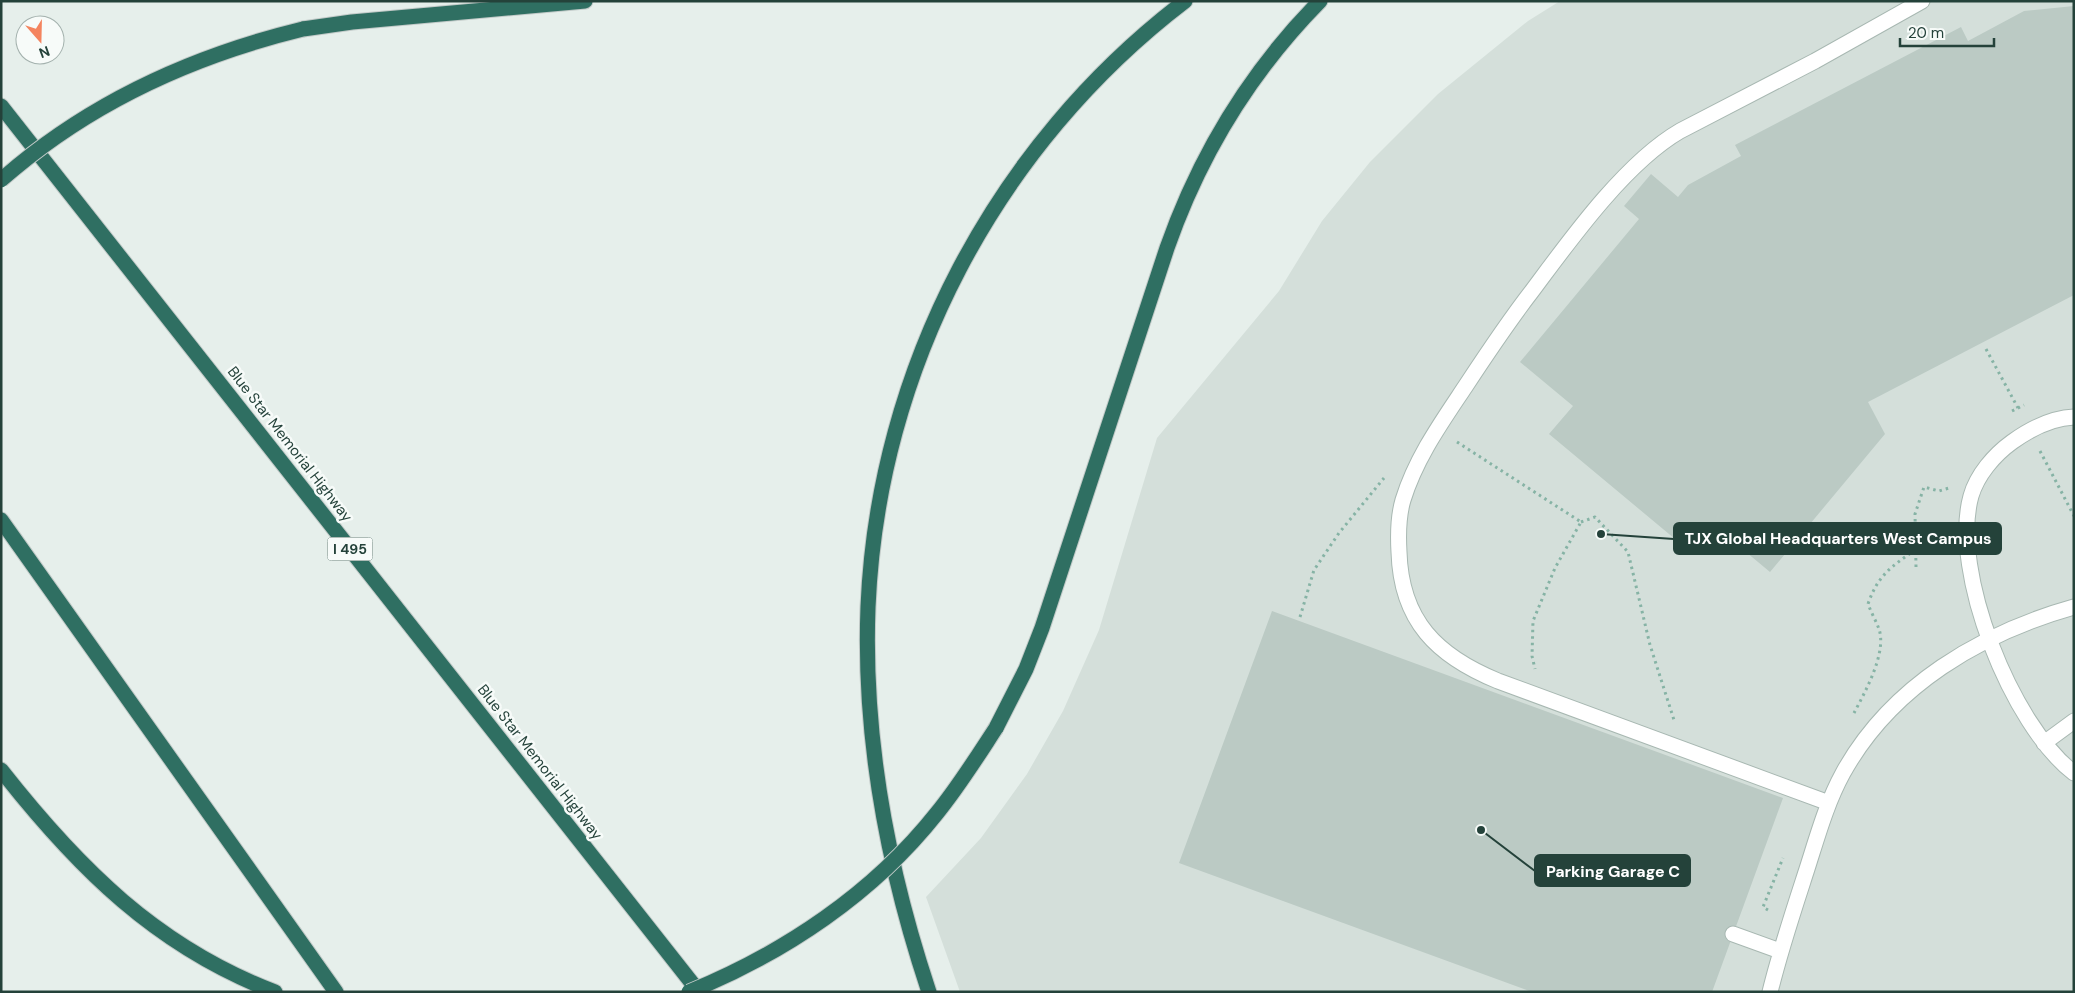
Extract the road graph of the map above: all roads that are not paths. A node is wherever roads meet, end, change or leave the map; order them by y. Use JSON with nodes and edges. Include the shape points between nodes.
{"nodes":[{"id":1,"x":585,"y":1,"type":"edge"},
{"id":2,"x":1185,"y":1,"type":"edge"},
{"id":3,"x":1320,"y":1,"type":"edge"},
{"id":4,"x":1922,"y":1,"type":"edge"},
{"id":5,"x":1,"y":106,"type":"edge"},
{"id":6,"x":1,"y":180,"type":"edge"},
{"id":7,"x":2074,"y":417,"type":"edge"},
{"id":8,"x":1,"y":520,"type":"edge"},
{"id":9,"x":2074,"y":607,"type":"edge"},
{"id":10,"x":1988,"y":638,"type":"junction"},
{"id":11,"x":2074,"y":721,"type":"edge"},
{"id":12,"x":2044,"y":743,"type":"junction"},
{"id":13,"x":1,"y":770,"type":"edge"},
{"id":14,"x":2074,"y":773,"type":"edge"},
{"id":15,"x":1829,"y":803,"type":"junction"},
{"id":16,"x":1733,"y":934,"type":"dead end"},
{"id":17,"x":1780,"y":951,"type":"junction"},
{"id":18,"x":275,"y":992,"type":"edge"},
{"id":19,"x":336,"y":992,"type":"edge"},
{"id":20,"x":689,"y":992,"type":"edge"},
{"id":21,"x":699,"y":992,"type":"edge"},
{"id":22,"x":929,"y":992,"type":"edge"},
{"id":23,"x":1770,"y":992,"type":"edge"}],
"edges":[{"from":1,"to":6,"type":"highway","bridge":true,"via":[[352,22],[303,30],[226,51],[131,91],[56,137]]},
{"from":2,"to":22,"type":"highway","via":[[1094,81],[1047,135],[1000,198],[943,299],[912,374],[897,424],[881,494],[870,577],[871,711],[891,851]]},
{"from":3,"to":20,"type":"highway","bridge":true,"via":[[1290,31],[1244,90],[1215,138],[1188,194],[1167,248],[1042,628],[1026,669],[996,728],[937,814],[860,891],[789,943]]},
{"from":4,"to":15,"type":"street","via":[[1680,131],[1650,152],[1603,202],[1504,328],[1436,429],[1413,474],[1400,514],[1400,569],[1408,604],[1426,634],[1456,661],[1482,675]]},
{"from":5,"to":21,"type":"highway","name":"Blue Star Memorial Highway","number":"I 495"},
{"from":7,"to":10,"type":"street","via":[[2042,424],[2006,446],[1989,464],[1972,494],[1967,516],[1968,553]]},
{"from":8,"to":19,"type":"highway"},
{"from":9,"to":10,"type":"street"},
{"from":10,"to":12,"type":"street","via":[[2015,698]]},
{"from":10,"to":15,"type":"street","via":[[1947,663],[1894,709],[1855,755]]},
{"from":11,"to":12,"type":"street"},
{"from":12,"to":14,"type":"street"},
{"from":13,"to":18,"type":"highway","via":[[70,850],[121,901],[164,934],[233,974]]},
{"from":15,"to":17,"type":"street"},
{"from":16,"to":17,"type":"street"},
{"from":17,"to":23,"type":"street"}]}
